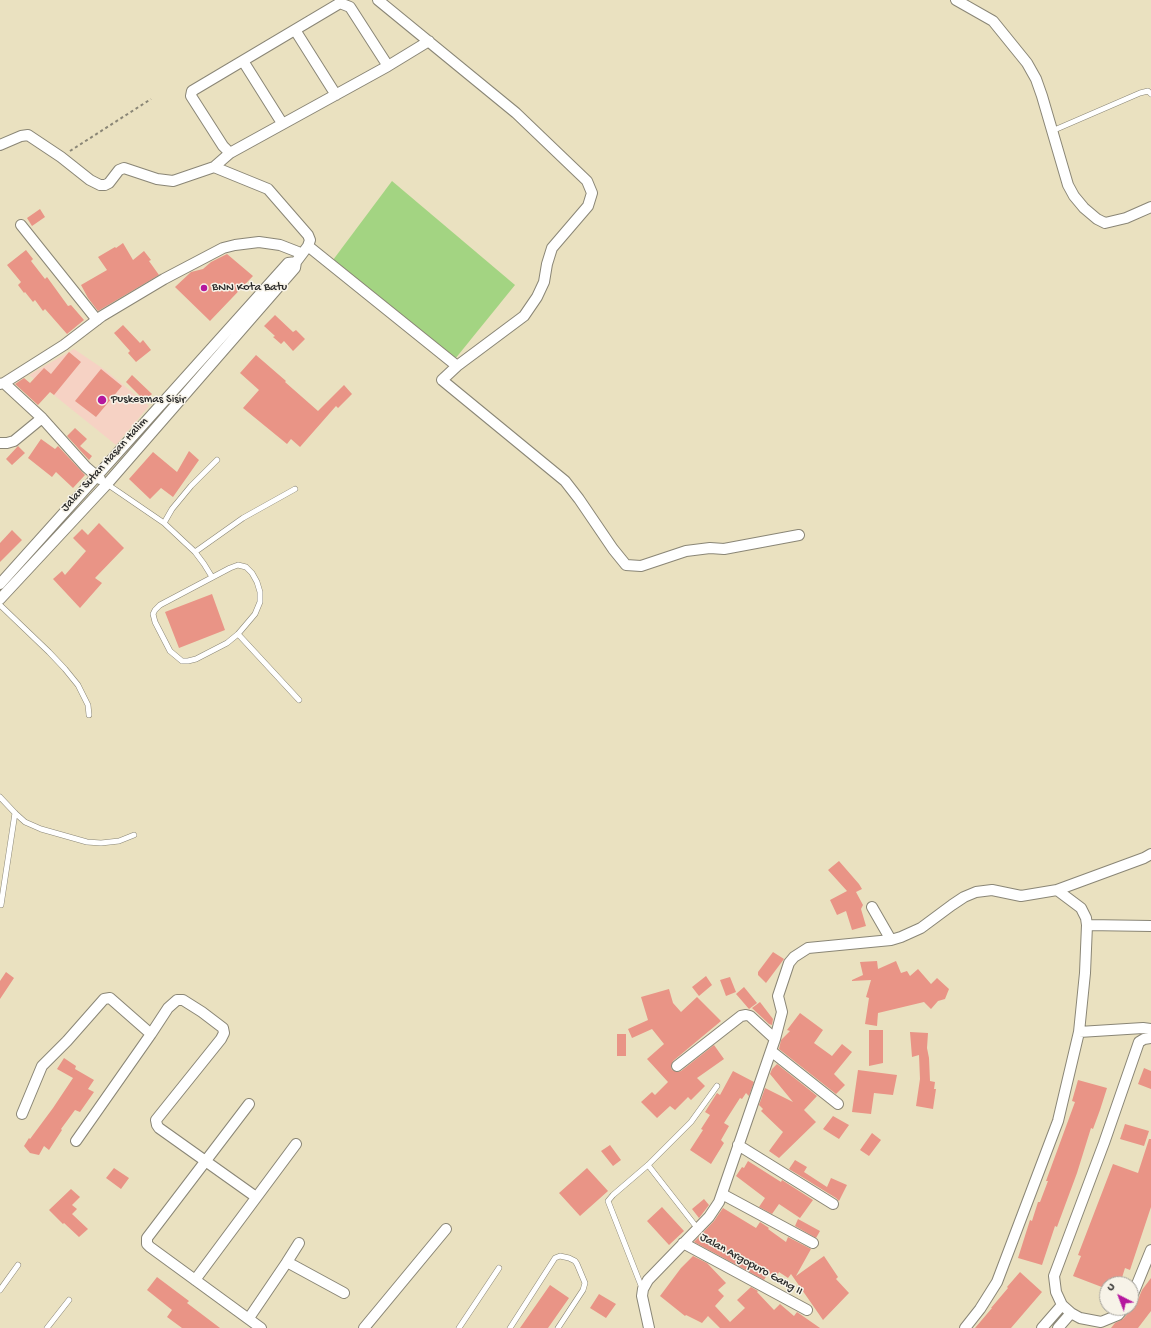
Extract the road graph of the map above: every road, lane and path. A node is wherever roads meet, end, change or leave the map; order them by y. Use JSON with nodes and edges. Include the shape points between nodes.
{"nodes":[{"id":1,"x":378,"y":0,"type":"edge"},
{"id":2,"x":956,"y":0,"type":"edge"},
{"id":3,"x":295,"y":30,"type":"junction"},
{"id":4,"x":429,"y":41,"type":"junction"},
{"id":5,"x":243,"y":61,"type":"junction"},
{"id":6,"x":388,"y":66,"type":"junction"},
{"id":7,"x":1151,"y":94,"type":"edge"},
{"id":8,"x":336,"y":95,"type":"junction"},
{"id":9,"x":151,"y":98,"type":"dead end"},
{"id":10,"x":282,"y":123,"type":"junction"},
{"id":11,"x":1052,"y":131,"type":"junction"},
{"id":12,"x":0,"y":145,"type":"edge"},
{"id":13,"x":230,"y":153,"type":"junction"},
{"id":14,"x":60,"y":157,"type":"junction"},
{"id":15,"x":214,"y":167,"type":"junction"},
{"id":16,"x":1151,"y":206,"type":"edge"},
{"id":17,"x":21,"y":225,"type":"dead end"},
{"id":18,"x":303,"y":253,"type":"junction"},
{"id":19,"x":97,"y":320,"type":"junction"},
{"id":20,"x":452,"y":371,"type":"junction"},
{"id":21,"x":2,"y":384,"type":"edge"},
{"id":22,"x":42,"y":418,"type":"junction"},
{"id":23,"x":0,"y":443,"type":"edge"},
{"id":24,"x":217,"y":460,"type":"dead end"},
{"id":25,"x":96,"y":476,"type":"junction"},
{"id":26,"x":107,"y":484,"type":"junction"},
{"id":27,"x":295,"y":489,"type":"dead end"},
{"id":28,"x":164,"y":524,"type":"junction"},
{"id":29,"x":799,"y":534,"type":"dead end"},
{"id":30,"x":195,"y":552,"type":"junction"},
{"id":31,"x":212,"y":577,"type":"junction"},
{"id":32,"x":0,"y":584,"type":"edge"},
{"id":33,"x":0,"y":599,"type":"edge"},
{"id":34,"x":0,"y":605,"type":"edge"},
{"id":35,"x":238,"y":634,"type":"junction"},
{"id":36,"x":299,"y":700,"type":"dead end"},
{"id":37,"x":89,"y":715,"type":"dead end"},
{"id":38,"x":0,"y":797,"type":"edge"},
{"id":39,"x":15,"y":814,"type":"junction"},
{"id":40,"x":134,"y":835,"type":"dead end"},
{"id":41,"x":1151,"y":854,"type":"edge"},
{"id":42,"x":1057,"y":890,"type":"junction"},
{"id":43,"x":1,"y":905,"type":"edge"},
{"id":44,"x":872,"y":907,"type":"dead end"},
{"id":45,"x":1087,"y":925,"type":"junction"},
{"id":46,"x":1151,"y":926,"type":"edge"},
{"id":47,"x":891,"y":940,"type":"junction"},
{"id":48,"x":1151,"y":1029,"type":"edge"},
{"id":49,"x":1079,"y":1032,"type":"junction"},
{"id":50,"x":152,"y":1034,"type":"junction"},
{"id":51,"x":1151,"y":1038,"type":"edge"},
{"id":52,"x":775,"y":1039,"type":"junction"},
{"id":53,"x":771,"y":1051,"type":"junction"},
{"id":54,"x":676,"y":1066,"type":"dead end"},
{"id":55,"x":717,"y":1086,"type":"dead end"},
{"id":56,"x":248,"y":1104,"type":"dead end"},
{"id":57,"x":838,"y":1104,"type":"dead end"},
{"id":58,"x":22,"y":1114,"type":"dead end"},
{"id":59,"x":76,"y":1141,"type":"dead end"},
{"id":60,"x":296,"y":1144,"type":"dead end"},
{"id":61,"x":738,"y":1145,"type":"junction"},
{"id":62,"x":206,"y":1161,"type":"junction"},
{"id":63,"x":648,"y":1165,"type":"junction"},
{"id":64,"x":722,"y":1194,"type":"junction"},
{"id":65,"x":256,"y":1197,"type":"junction"},
{"id":66,"x":833,"y":1204,"type":"dead end"},
{"id":67,"x":446,"y":1229,"type":"dead end"},
{"id":68,"x":698,"y":1229,"type":"junction"},
{"id":69,"x":299,"y":1243,"type":"dead end"},
{"id":70,"x":683,"y":1243,"type":"junction"},
{"id":71,"x":814,"y":1243,"type":"dead end"},
{"id":72,"x":1151,"y":1250,"type":"edge"},
{"id":73,"x":287,"y":1262,"type":"junction"},
{"id":74,"x":18,"y":1265,"type":"dead end"},
{"id":75,"x":499,"y":1268,"type":"dead end"},
{"id":76,"x":1139,"y":1279,"type":"edge"},
{"id":77,"x":195,"y":1280,"type":"junction"},
{"id":78,"x":643,"y":1289,"type":"junction"},
{"id":79,"x":0,"y":1290,"type":"edge"},
{"id":80,"x":344,"y":1292,"type":"dead end"},
{"id":81,"x":69,"y":1300,"type":"dead end"},
{"id":82,"x":1062,"y":1305,"type":"junction"},
{"id":83,"x":807,"y":1310,"type":"dead end"},
{"id":84,"x":1071,"y":1313,"type":"junction"},
{"id":85,"x":1116,"y":1316,"type":"edge"},
{"id":86,"x":249,"y":1318,"type":"junction"},
{"id":87,"x":47,"y":1328,"type":"edge"},
{"id":88,"x":261,"y":1328,"type":"edge"},
{"id":89,"x":364,"y":1328,"type":"edge"},
{"id":90,"x":459,"y":1328,"type":"edge"},
{"id":91,"x":510,"y":1328,"type":"edge"},
{"id":92,"x":558,"y":1328,"type":"edge"},
{"id":93,"x":649,"y":1328,"type":"edge"},
{"id":94,"x":965,"y":1328,"type":"edge"},
{"id":95,"x":1042,"y":1328,"type":"edge"},
{"id":96,"x":1058,"y":1328,"type":"edge"}],
"edges":[{"from":1,"to":4,"type":"street"},
{"from":2,"to":11,"type":"street","via":[[993,21],[1027,63],[1036,79]]},
{"from":3,"to":5,"type":"street"},
{"from":3,"to":6,"type":"street","via":[[340,3],[346,4],[350,6]]},
{"from":3,"to":8,"type":"street"},
{"from":4,"to":6,"type":"street"},
{"from":4,"to":20,"type":"street","via":[[516,113],[587,181],[592,194],[588,206],[552,248],[538,297],[524,316]]},
{"from":5,"to":10,"type":"street"},
{"from":5,"to":13,"type":"street","via":[[192,91],[191,96]]},
{"from":6,"to":8,"type":"street"},
{"from":7,"to":11,"type":"lane","via":[[1148,91],[1140,93]]},
{"from":8,"to":10,"type":"street"},
{"from":9,"to":14,"type":"path"},
{"from":10,"to":13,"type":"street"},
{"from":11,"to":16,"type":"street","via":[[1074,196],[1097,219],[1105,223],[1115,221]]},
{"from":12,"to":14,"type":"street","via":[[28,135]]},
{"from":13,"to":15,"type":"street"},
{"from":14,"to":15,"type":"street","via":[[100,185],[109,183],[118,170],[124,168],[157,179],[173,181]]},
{"from":15,"to":18,"type":"street","via":[[268,190],[308,235],[310,240]]},
{"from":17,"to":19,"type":"street"},
{"from":18,"to":19,"type":"street","via":[[280,245],[258,242],[223,248],[164,279]]},
{"from":18,"to":20,"type":"street"},
{"from":18,"to":25,"type":"street","via":[[288,263]]},
{"from":18,"to":26,"type":"street","name":"Jalan Sutan Hasan Halim","via":[[295,268]]},
{"from":19,"to":21,"type":"street","via":[[64,345]]},
{"from":20,"to":29,"type":"street","via":[[442,380],[565,481],[626,566],[641,566],[686,551],[710,548],[724,550]]},
{"from":21,"to":22,"type":"street"},
{"from":22,"to":23,"type":"street","via":[[14,441]]},
{"from":22,"to":25,"type":"street"},
{"from":24,"to":28,"type":"lane","via":[[191,486],[172,509]]},
{"from":25,"to":26,"type":"street"},
{"from":25,"to":32,"type":"street"},
{"from":26,"to":28,"type":"lane"},
{"from":26,"to":33,"type":"street","name":"Jalan Sutan Hasan Halim"},
{"from":27,"to":30,"type":"lane","via":[[244,518]]},
{"from":28,"to":30,"type":"lane"},
{"from":30,"to":31,"type":"lane"},
{"from":31,"to":35,"type":"lane","via":[[238,565],[246,567],[257,582],[260,602],[255,614]]},
{"from":31,"to":35,"type":"lane","via":[[160,605],[153,614],[155,622],[170,651],[182,661],[196,659]]},
{"from":34,"to":37,"type":"lane","via":[[49,652],[78,685],[88,705]]},
{"from":35,"to":36,"type":"lane"},
{"from":38,"to":39,"type":"lane"},
{"from":39,"to":40,"type":"lane","via":[[41,829],[87,842],[119,841]]},
{"from":39,"to":43,"type":"lane"},
{"from":41,"to":42,"type":"street"},
{"from":42,"to":45,"type":"street","via":[[1081,908]]},
{"from":42,"to":47,"type":"street","via":[[1021,896],[992,890],[976,892],[964,897],[921,928]]},
{"from":44,"to":47,"type":"street"},
{"from":45,"to":46,"type":"street"},
{"from":45,"to":49,"type":"street"},
{"from":47,"to":52,"type":"street","via":[[808,948],[794,957],[778,996],[782,1012]]},
{"from":48,"to":49,"type":"street"},
{"from":49,"to":94,"type":"street","via":[[1058,1121],[997,1282]]},
{"from":50,"to":58,"type":"street","via":[[110,998],[104,999],[42,1066]]},
{"from":50,"to":59,"type":"street"},
{"from":50,"to":62,"type":"street","via":[[168,1008],[180,999],[223,1028],[221,1039],[156,1120],[159,1128]]},
{"from":51,"to":82,"type":"street","via":[[1139,1042],[1054,1276],[1056,1292]]},
{"from":52,"to":53,"type":"street"},
{"from":52,"to":54,"type":"street","via":[[750,1016],[741,1016]]},
{"from":53,"to":57,"type":"street"},
{"from":53,"to":61,"type":"street"},
{"from":55,"to":63,"type":"lane","via":[[691,1122]]},
{"from":56,"to":62,"type":"street"},
{"from":60,"to":65,"type":"street"},
{"from":61,"to":64,"type":"street"},
{"from":61,"to":66,"type":"street"},
{"from":62,"to":65,"type":"street"},
{"from":62,"to":77,"type":"street","via":[[147,1238],[150,1248]]},
{"from":63,"to":68,"type":"lane"},
{"from":63,"to":78,"type":"lane","via":[[608,1201]]},
{"from":64,"to":68,"type":"street","via":[[715,1209]]},
{"from":64,"to":71,"type":"street"},
{"from":65,"to":77,"type":"street"},
{"from":67,"to":89,"type":"street"},
{"from":68,"to":70,"type":"street"},
{"from":69,"to":73,"type":"street"},
{"from":70,"to":78,"type":"street","via":[[648,1280]]},
{"from":70,"to":83,"type":"street","name":"Jalan Argopuro Gang II"},
{"from":72,"to":76,"type":"street"},
{"from":73,"to":80,"type":"street"},
{"from":73,"to":86,"type":"street"},
{"from":74,"to":79,"type":"lane"},
{"from":75,"to":90,"type":"lane"},
{"from":77,"to":86,"type":"street"},
{"from":78,"to":93,"type":"street","via":[[642,1296]]},
{"from":81,"to":87,"type":"lane"},
{"from":82,"to":84,"type":"street"},
{"from":82,"to":95,"type":"street"},
{"from":84,"to":85,"type":"street","via":[[1080,1318],[1101,1322]]},
{"from":84,"to":96,"type":"street"},
{"from":86,"to":88,"type":"street"},
{"from":91,"to":92,"type":"lane","via":[[555,1258],[560,1256],[575,1261],[585,1283]]}]}
